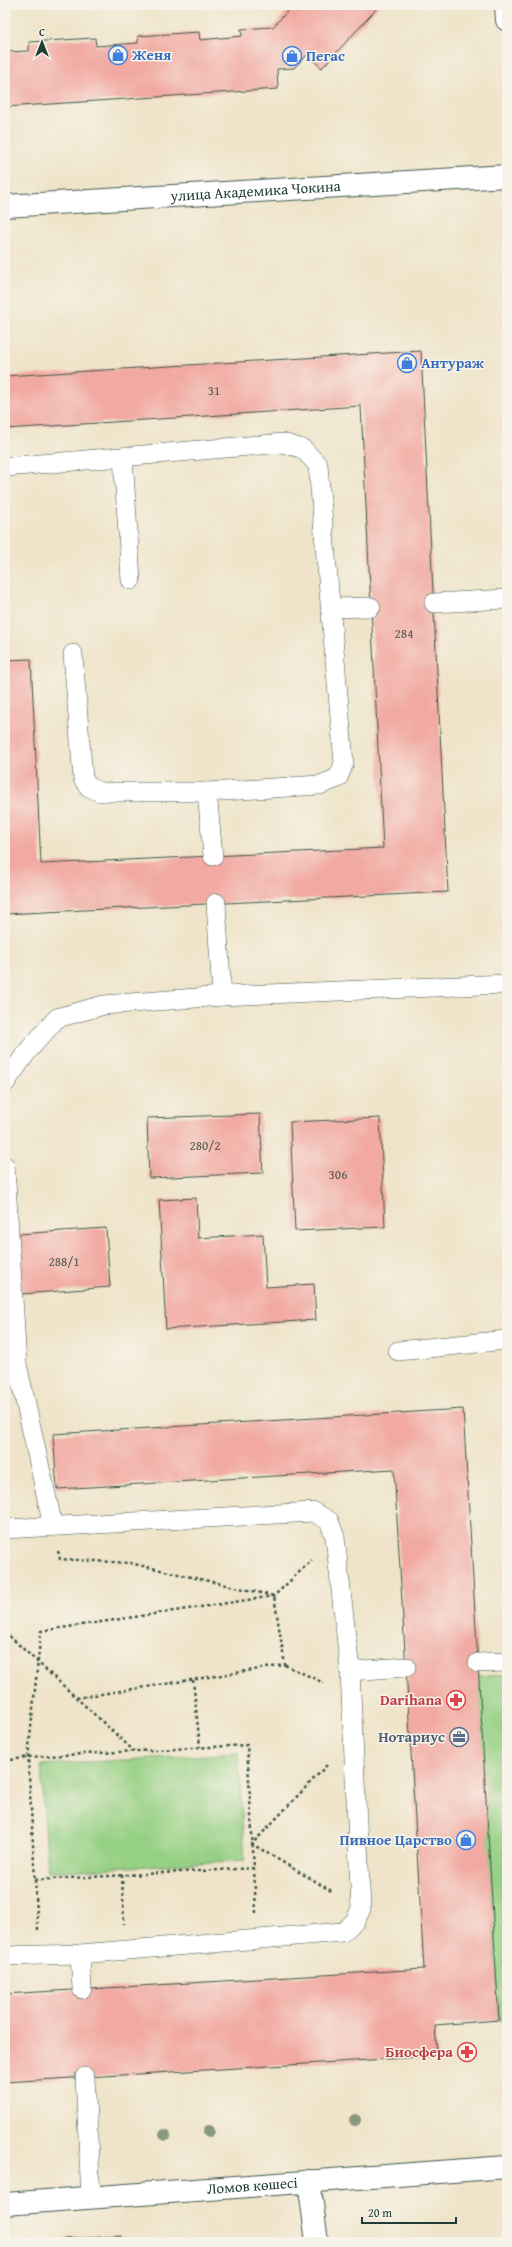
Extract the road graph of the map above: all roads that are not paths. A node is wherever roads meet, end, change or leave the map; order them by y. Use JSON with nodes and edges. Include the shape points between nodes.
{"nodes":[{"id":1,"x":506,"y":5,"type":"edge"},
{"id":2,"x":507,"y":20,"type":"edge"},
{"id":3,"x":507,"y":176,"type":"edge"},
{"id":4,"x":5,"y":206,"type":"edge"},
{"id":5,"x":123,"y":457,"type":"junction"},
{"id":6,"x":5,"y":467,"type":"edge"},
{"id":7,"x":131,"y":580,"type":"dead end"},
{"id":8,"x":507,"y":599,"type":"edge"},
{"id":9,"x":434,"y":603,"type":"dead end"},
{"id":10,"x":371,"y":607,"type":"dead end"},
{"id":11,"x":331,"y":608,"type":"junction"},
{"id":12,"x":73,"y":654,"type":"dead end"},
{"id":13,"x":207,"y":792,"type":"junction"},
{"id":14,"x":213,"y":856,"type":"dead end"},
{"id":15,"x":216,"y":903,"type":"dead end"},
{"id":16,"x":507,"y":984,"type":"edge"},
{"id":17,"x":222,"y":996,"type":"junction"},
{"id":18,"x":5,"y":1082,"type":"edge"},
{"id":19,"x":5,"y":1166,"type":"edge"},
{"id":20,"x":507,"y":1340,"type":"edge"},
{"id":21,"x":398,"y":1351,"type":"dead end"},
{"id":22,"x":53,"y":1526,"type":"junction"},
{"id":23,"x":5,"y":1528,"type":"edge"},
{"id":24,"x":478,"y":1662,"type":"dead end"},
{"id":25,"x":507,"y":1662,"type":"edge"},
{"id":26,"x":406,"y":1667,"type":"dead end"},
{"id":27,"x":350,"y":1671,"type":"junction"},
{"id":28,"x":80,"y":1954,"type":"junction"},
{"id":29,"x":5,"y":1956,"type":"edge"},
{"id":30,"x":82,"y":1989,"type":"dead end"},
{"id":31,"x":85,"y":2077,"type":"dead end"},
{"id":32,"x":505,"y":2168,"type":"edge"},
{"id":33,"x":309,"y":2181,"type":"junction"},
{"id":34,"x":91,"y":2198,"type":"junction"},
{"id":35,"x":5,"y":2204,"type":"edge"},
{"id":36,"x":317,"y":2242,"type":"edge"}],
"edges":[{"from":1,"to":2,"type":"main road"},
{"from":3,"to":4,"type":"main road","name":"улица Академика Чокина"},
{"from":5,"to":6,"type":"lane"},
{"from":5,"to":7,"type":"lane"},
{"from":5,"to":11,"type":"lane","via":[[283,443],[303,449],[318,465]]},
{"from":8,"to":9,"type":"lane"},
{"from":10,"to":11,"type":"lane"},
{"from":11,"to":13,"type":"lane","via":[[344,763],[338,778],[320,785]]},
{"from":12,"to":13,"type":"lane","via":[[83,779],[89,787],[100,792]]},
{"from":13,"to":14,"type":"lane"},
{"from":15,"to":17,"type":"lane"},
{"from":16,"to":17,"type":"lane"},
{"from":17,"to":18,"type":"lane","via":[[104,1005],[57,1018]]},
{"from":19,"to":22,"type":"lane","via":[[17,1364]]},
{"from":20,"to":21,"type":"lane"},
{"from":22,"to":23,"type":"lane"},
{"from":22,"to":27,"type":"lane","via":[[314,1512],[329,1521],[335,1537]]},
{"from":24,"to":25,"type":"lane"},
{"from":26,"to":27,"type":"lane"},
{"from":27,"to":28,"type":"lane","via":[[361,1909],[355,1921],[343,1932]]},
{"from":28,"to":29,"type":"lane"},
{"from":28,"to":30,"type":"lane"},
{"from":31,"to":34,"type":"lane"},
{"from":32,"to":33,"type":"main road","name":"Ломов көшесі"},
{"from":33,"to":34,"type":"main road","name":"Ломов көшесі"},
{"from":33,"to":36,"type":"main road"},
{"from":34,"to":35,"type":"main road","name":"Ломов көшесі"}]}
